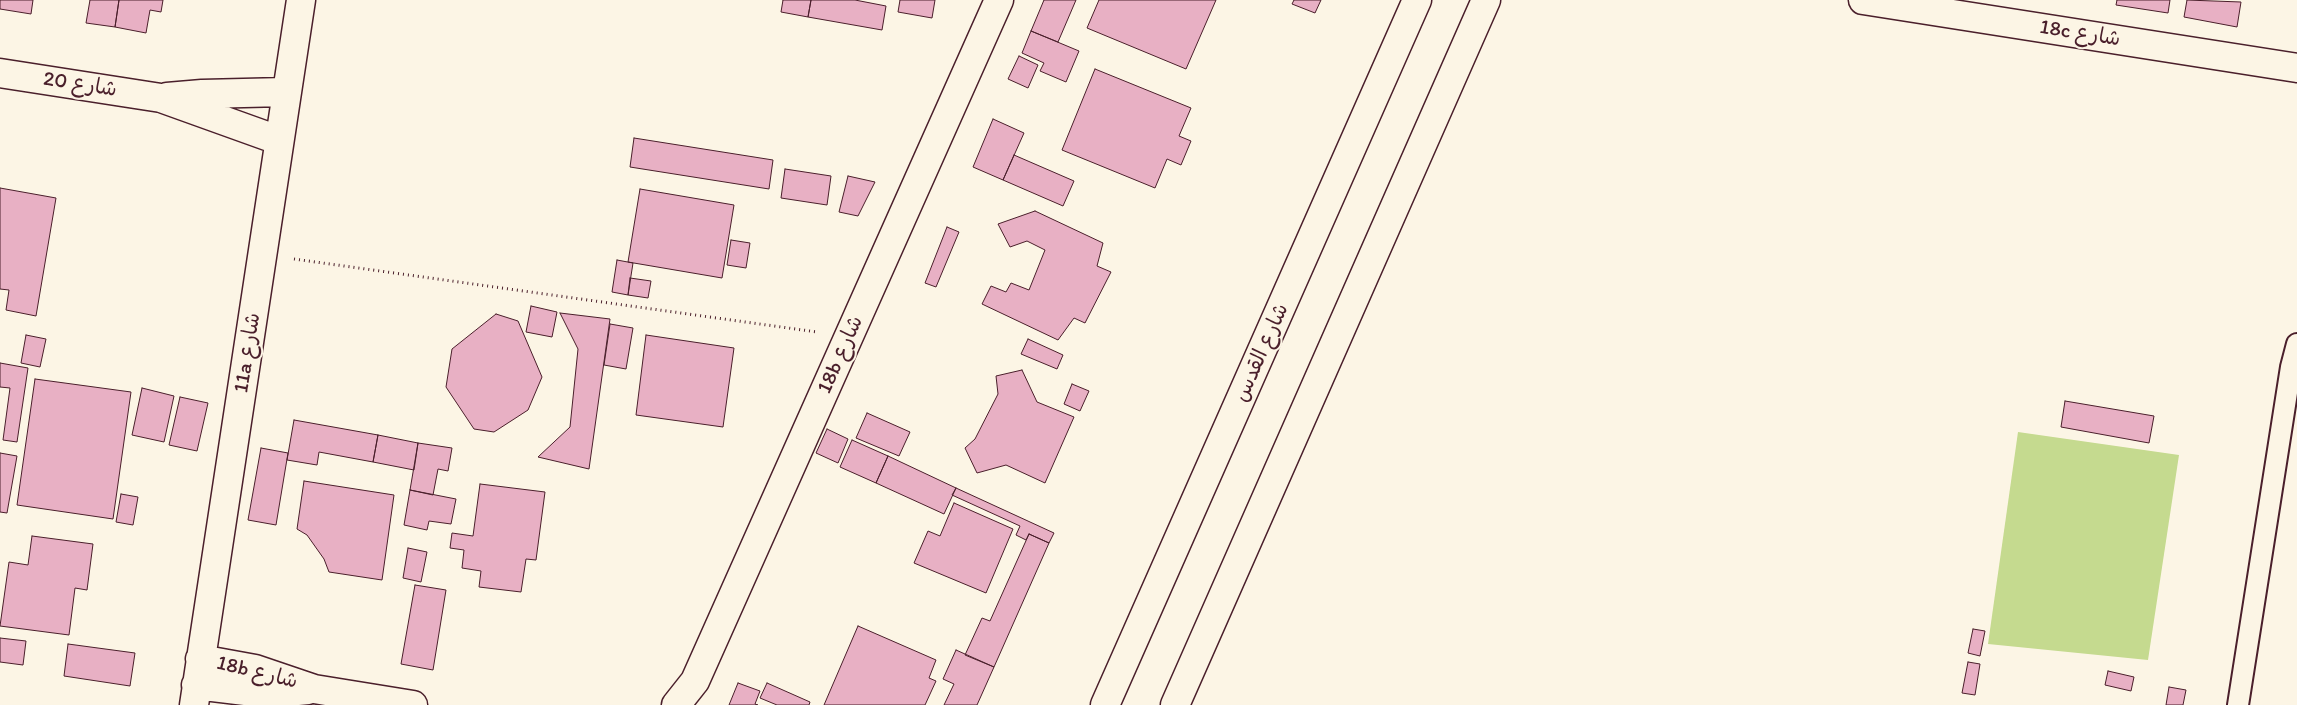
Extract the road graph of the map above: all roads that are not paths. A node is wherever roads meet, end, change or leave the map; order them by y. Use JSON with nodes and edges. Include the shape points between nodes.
{"nodes":[{"id":1,"x":301,"y":0,"type":"edge"},
{"id":2,"x":999,"y":0,"type":"edge"},
{"id":3,"x":1417,"y":0,"type":"edge"},
{"id":4,"x":1486,"y":0,"type":"edge"},
{"id":5,"x":1862,"y":0,"type":"edge"},
{"id":6,"x":2297,"y":68,"type":"edge"},
{"id":7,"x":0,"y":73,"type":"edge"},
{"id":8,"x":286,"y":92,"type":"junction"},
{"id":9,"x":161,"y":98,"type":"junction"},
{"id":10,"x":278,"y":140,"type":"junction"},
{"id":11,"x":2297,"y":344,"type":"edge"},
{"id":12,"x":197,"y":683,"type":"edge"},
{"id":13,"x":414,"y":705,"type":"edge"},
{"id":14,"x":676,"y":705,"type":"edge"},
{"id":15,"x":1105,"y":705,"type":"edge"},
{"id":16,"x":1175,"y":705,"type":"edge"},
{"id":17,"x":2238,"y":705,"type":"edge"}],
"edges":[{"from":1,"to":8,"type":"street","name":"11a شارع"},
{"from":2,"to":14,"type":"street","name":"18b شارع","via":[[695,681]]},
{"from":3,"to":15,"type":"street","name":"شارع القدس"},
{"from":4,"to":16,"type":"street"},
{"from":5,"to":6,"type":"street","name":"18c شارع"},
{"from":7,"to":9,"type":"street","name":"شارع 20"},
{"from":8,"to":9,"type":"street","name":"شارع 20"},
{"from":8,"to":10,"type":"street","name":"11a شارع"},
{"from":9,"to":10,"type":"street","name":"شارع 20"},
{"from":10,"to":12,"type":"street","name":"11a شارع"},
{"from":11,"to":17,"type":"lane"},
{"from":12,"to":13,"type":"street","name":"18b شارع","via":[[255,669],[314,689]]}]}
